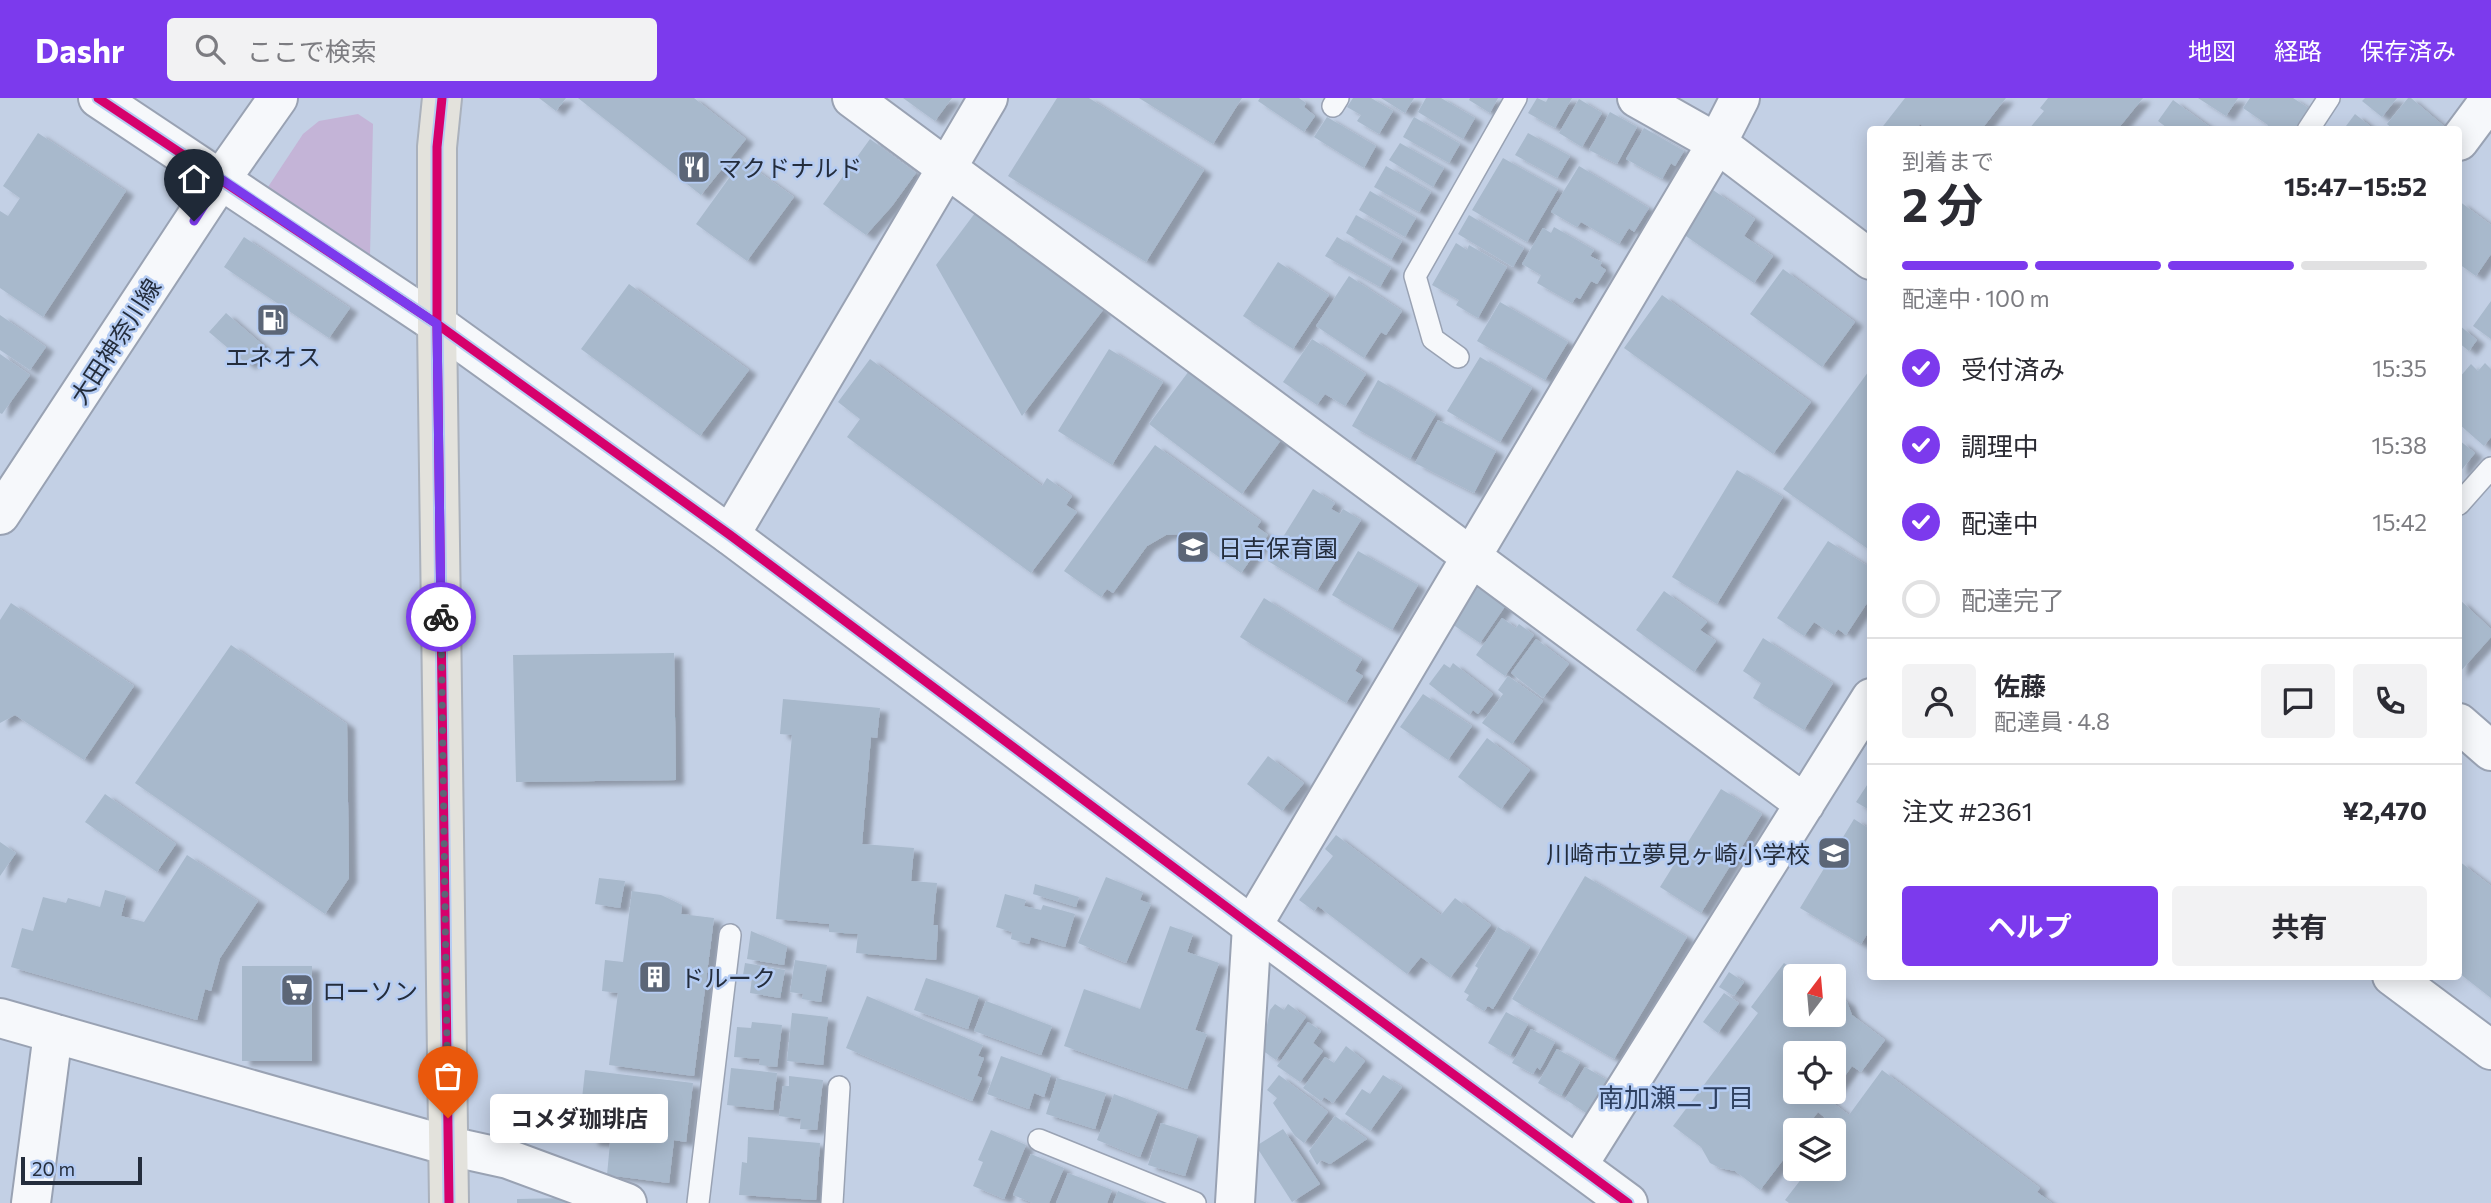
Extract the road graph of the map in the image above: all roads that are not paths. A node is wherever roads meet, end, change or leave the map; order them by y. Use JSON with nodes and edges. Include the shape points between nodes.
{"nodes":[{"id":1,"x":99,"y":98,"type":"edge"},
{"id":2,"x":278,"y":98,"type":"edge"},
{"id":3,"x":442,"y":98,"type":"edge"},
{"id":4,"x":852,"y":98,"type":"edge"},
{"id":5,"x":988,"y":98,"type":"edge"},
{"id":6,"x":1516,"y":98,"type":"edge"},
{"id":7,"x":1637,"y":98,"type":"edge"},
{"id":8,"x":1740,"y":98,"type":"edge"},
{"id":9,"x":2329,"y":98,"type":"edge"},
{"id":10,"x":2491,"y":98,"type":"edge"},
{"id":11,"x":2311,"y":126,"type":"edge"},
{"id":12,"x":2462,"y":137,"type":"edge"},
{"id":13,"x":1717,"y":142,"type":"junction"},
{"id":14,"x":946,"y":168,"type":"junction"},
{"id":15,"x":221,"y":179,"type":"junction"},
{"id":16,"x":1867,"y":257,"type":"edge"},
{"id":17,"x":437,"y":324,"type":"junction"},
{"id":18,"x":1458,"y":357,"type":"dead end"},
{"id":19,"x":2491,"y":468,"type":"edge"},
{"id":20,"x":2462,"y":501,"type":"edge"},
{"id":21,"x":0,"y":515,"type":"edge"},
{"id":22,"x":730,"y":535,"type":"junction"},
{"id":23,"x":1471,"y":555,"type":"junction"},
{"id":24,"x":1867,"y":704,"type":"edge"},
{"id":25,"x":2462,"y":726,"type":"edge"},
{"id":26,"x":2491,"y":751,"type":"edge"},
{"id":27,"x":1805,"y":804,"type":"junction"},
{"id":28,"x":1252,"y":926,"type":"junction"},
{"id":29,"x":730,"y":935,"type":"dead end"},
{"id":30,"x":2397,"y":980,"type":"edge"},
{"id":31,"x":0,"y":1018,"type":"edge"},
{"id":32,"x":53,"y":1032,"type":"junction"},
{"id":33,"x":2491,"y":1050,"type":"edge"},
{"id":34,"x":839,"y":1087,"type":"dead end"},
{"id":35,"x":1039,"y":1140,"type":"dead end"},
{"id":36,"x":449,"y":1146,"type":"junction"},
{"id":37,"x":1578,"y":1165,"type":"junction"},
{"id":38,"x":31,"y":1203,"type":"edge"},
{"id":39,"x":449,"y":1203,"type":"edge"},
{"id":40,"x":627,"y":1203,"type":"edge"},
{"id":41,"x":698,"y":1203,"type":"edge"},
{"id":42,"x":832,"y":1203,"type":"edge"},
{"id":43,"x":1195,"y":1203,"type":"edge"},
{"id":44,"x":1235,"y":1203,"type":"edge"},
{"id":45,"x":1628,"y":1203,"type":"edge"}],
"edges":[{"from":1,"to":15,"type":"street"},
{"from":2,"to":15,"type":"street","name":"大田神奈川線"},
{"from":3,"to":17,"type":"main road","via":[[437,147]]},
{"from":4,"to":14,"type":"street"},
{"from":5,"to":14,"type":"street"},
{"from":6,"to":18,"type":"lane","via":[[1415,276],[1433,339]]},
{"from":7,"to":13,"type":"street"},
{"from":8,"to":13,"type":"street"},
{"from":9,"to":11,"type":"lane"},
{"from":10,"to":12,"type":"street"},
{"from":13,"to":16,"type":"street"},
{"from":13,"to":23,"type":"street"},
{"from":14,"to":22,"type":"street"},
{"from":14,"to":23,"type":"street"},
{"from":15,"to":17,"type":"street"},
{"from":15,"to":21,"type":"street","name":"大田神奈川線"},
{"from":17,"to":22,"type":"street"},
{"from":17,"to":36,"type":"main road"},
{"from":19,"to":20,"type":"lane"},
{"from":22,"to":28,"type":"street"},
{"from":23,"to":27,"type":"street"},
{"from":23,"to":28,"type":"street"},
{"from":24,"to":27,"type":"street"},
{"from":25,"to":26,"type":"street"},
{"from":27,"to":37,"type":"street"},
{"from":28,"to":37,"type":"street"},
{"from":28,"to":44,"type":"street"},
{"from":29,"to":41,"type":"lane"},
{"from":30,"to":33,"type":"street"},
{"from":31,"to":32,"type":"street"},
{"from":32,"to":36,"type":"street"},
{"from":32,"to":38,"type":"street"},
{"from":34,"to":42,"type":"lane"},
{"from":35,"to":43,"type":"lane"},
{"from":36,"to":39,"type":"main road"},
{"from":36,"to":40,"type":"street","via":[[508,1160]]},
{"from":37,"to":45,"type":"street"}]}
